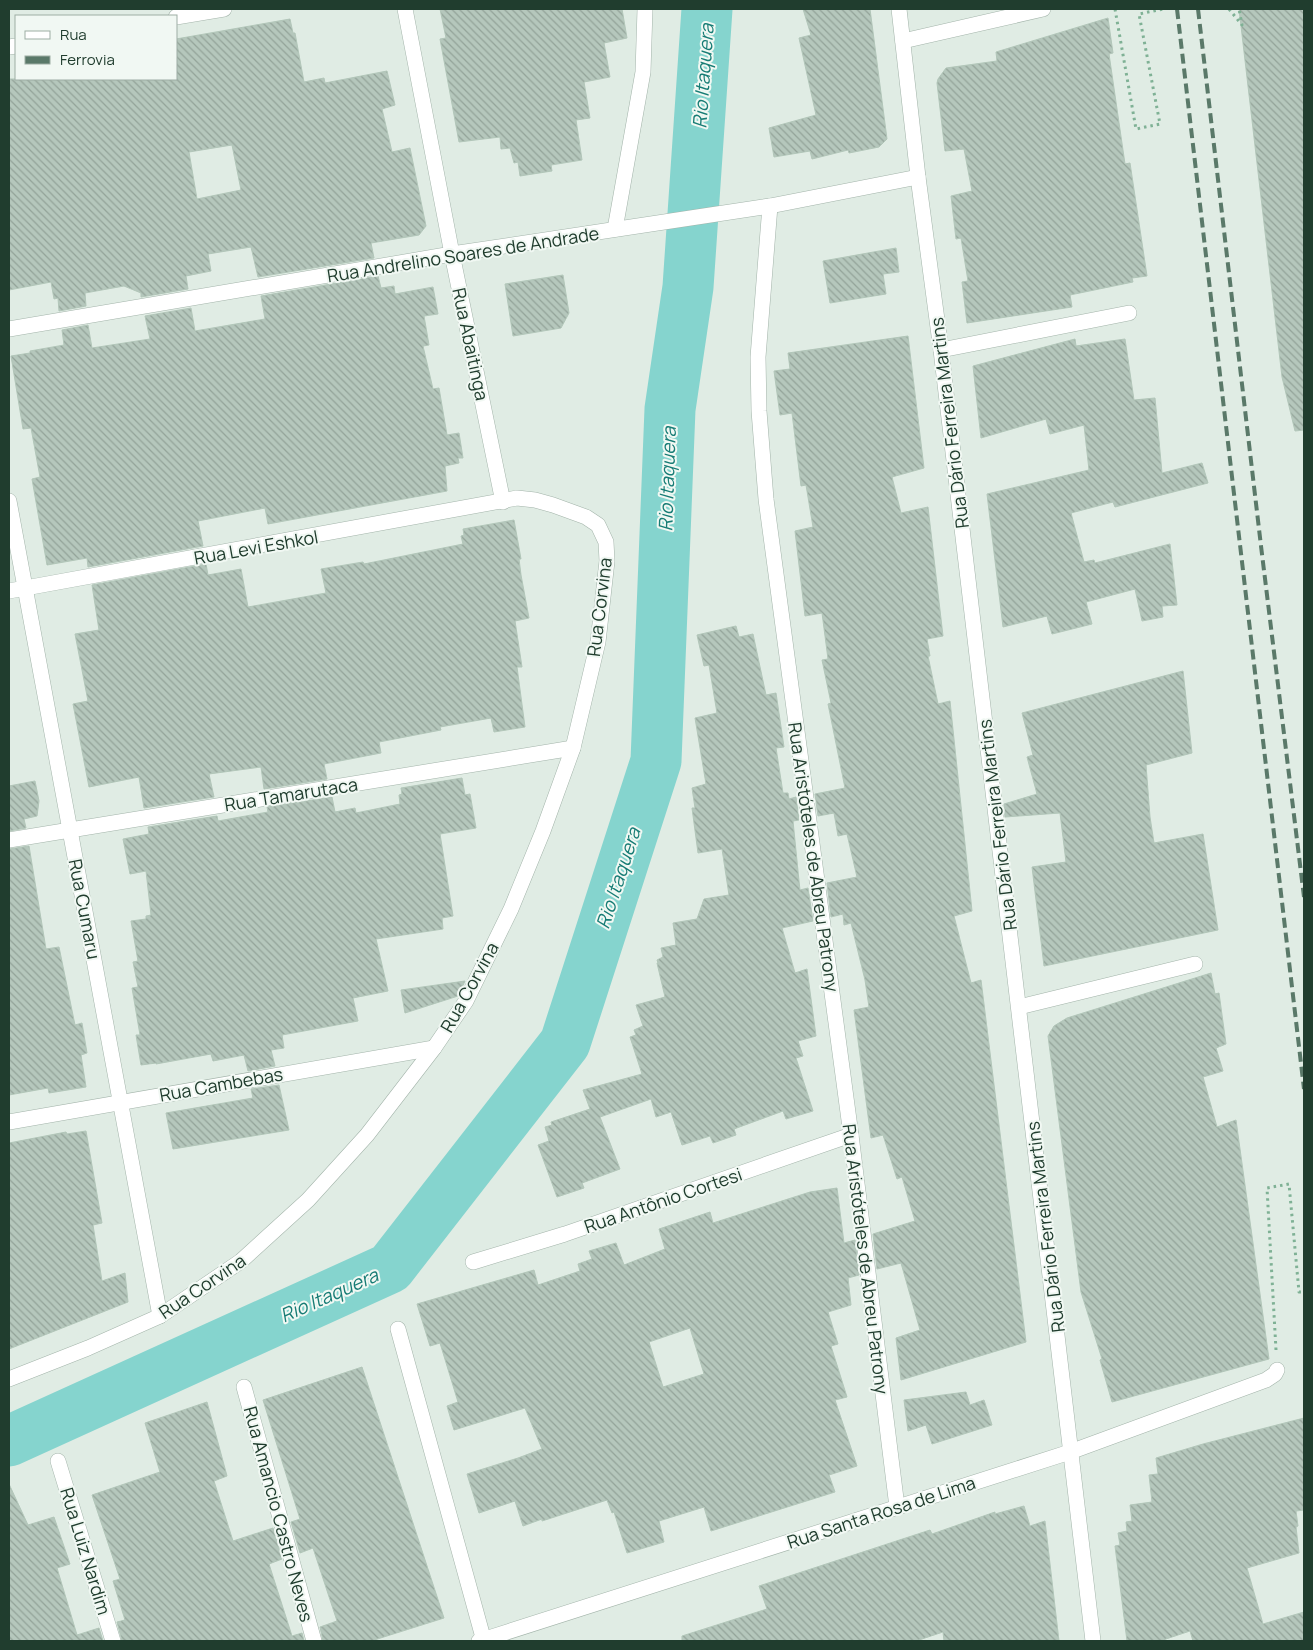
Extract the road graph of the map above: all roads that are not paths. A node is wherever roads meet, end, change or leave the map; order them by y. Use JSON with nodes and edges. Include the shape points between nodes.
{"nodes":[{"id":1,"x":224,"y":9,"type":"edge"},
{"id":2,"x":405,"y":9,"type":"edge"},
{"id":3,"x":645,"y":9,"type":"edge"},
{"id":4,"x":899,"y":9,"type":"edge"},
{"id":5,"x":1043,"y":9,"type":"edge"},
{"id":6,"x":178,"y":17,"type":"edge"},
{"id":7,"x":903,"y":41,"type":"junction"},
{"id":8,"x":918,"y":177,"type":"junction"},
{"id":9,"x":770,"y":206,"type":"junction"},
{"id":10,"x":615,"y":229,"type":"junction"},
{"id":11,"x":452,"y":254,"type":"junction"},
{"id":12,"x":1129,"y":313,"type":"dead end"},
{"id":13,"x":9,"y":329,"type":"edge"},
{"id":14,"x":941,"y":350,"type":"junction"},
{"id":15,"x":9,"y":501,"type":"edge"},
{"id":16,"x":503,"y":502,"type":"junction"},
{"id":17,"x":25,"y":589,"type":"junction"},
{"id":18,"x":9,"y":591,"type":"edge"},
{"id":19,"x":573,"y":748,"type":"junction"},
{"id":20,"x":70,"y":830,"type":"junction"},
{"id":21,"x":9,"y":840,"type":"edge"},
{"id":22,"x":1195,"y":964,"type":"dead end"},
{"id":23,"x":1019,"y":1007,"type":"junction"},
{"id":24,"x":434,"y":1048,"type":"junction"},
{"id":25,"x":121,"y":1101,"type":"junction"},
{"id":26,"x":9,"y":1122,"type":"edge"},
{"id":27,"x":851,"y":1136,"type":"junction"},
{"id":28,"x":473,"y":1262,"type":"dead end"},
{"id":29,"x":160,"y":1316,"type":"junction"},
{"id":30,"x":398,"y":1328,"type":"dead end"},
{"id":31,"x":1277,"y":1370,"type":"road end"},
{"id":32,"x":9,"y":1379,"type":"edge"},
{"id":33,"x":244,"y":1386,"type":"dead end"},
{"id":34,"x":1070,"y":1452,"type":"junction"},
{"id":35,"x":58,"y":1461,"type":"dead end"},
{"id":36,"x":897,"y":1507,"type":"junction"},
{"id":37,"x":112,"y":1641,"type":"edge"},
{"id":38,"x":314,"y":1641,"type":"edge"},
{"id":39,"x":482,"y":1641,"type":"edge"},
{"id":40,"x":1093,"y":1641,"type":"edge"}],
"edges":[{"from":1,"to":6,"type":"street"},
{"from":2,"to":11,"type":"street","name":"Rua Abaitinga"},
{"from":3,"to":10,"type":"street","via":[[643,72]]},
{"from":4,"to":7,"type":"street","name":"Rua Dário Ferreira Martins"},
{"from":5,"to":7,"type":"street"},
{"from":7,"to":8,"type":"street","name":"Rua Dário Ferreira Martins"},
{"from":8,"to":9,"type":"street","name":"Rua Andrelino Soares de Andrade"},
{"from":8,"to":14,"type":"street","name":"Rua Dário Ferreira Martins"},
{"from":9,"to":10,"type":"street","name":"Rua Andrelino Soares de Andrade"},
{"from":9,"to":27,"type":"street","name":"Rua Aristóteles de Abreu Patrony","via":[[758,357],[766,499]]},
{"from":10,"to":11,"type":"street","name":"Rua Andrelino Soares de Andrade"},
{"from":11,"to":13,"type":"street","name":"Rua Andrelino Soares de Andrade"},
{"from":11,"to":16,"type":"street","name":"Rua Abaitinga"},
{"from":12,"to":14,"type":"street"},
{"from":14,"to":23,"type":"street","name":"Rua Dário Ferreira Martins"},
{"from":15,"to":17,"type":"street","name":"Rua Cumaru"},
{"from":16,"to":17,"type":"street","name":"Rua Levi Eshkol"},
{"from":16,"to":19,"type":"street","name":"Rua Corvina","via":[[517,498],[535,500],[586,517],[598,525],[606,542],[607,562],[598,642]]},
{"from":17,"to":18,"type":"street","name":"Rua Levi Eshkol"},
{"from":17,"to":20,"type":"street","name":"Rua Cumaru"},
{"from":19,"to":20,"type":"street","name":"Rua Tamarutaca"},
{"from":19,"to":24,"type":"street","name":"Rua Corvina","via":[[511,909],[466,1000]]},
{"from":20,"to":21,"type":"street","name":"Rua Tamarutaca"},
{"from":20,"to":25,"type":"street","name":"Rua Cumaru"},
{"from":22,"to":23,"type":"street"},
{"from":23,"to":34,"type":"street","name":"Rua Dário Ferreira Martins"},
{"from":24,"to":25,"type":"street","name":"Rua Cambebas"},
{"from":24,"to":29,"type":"street","name":"Rua Corvina","via":[[367,1135],[308,1200],[241,1261]]},
{"from":25,"to":26,"type":"street","name":"Rua Cambebas"},
{"from":25,"to":29,"type":"street","name":"Rua Cumaru"},
{"from":27,"to":28,"type":"street","name":"Rua Antônio Cortesi","via":[[565,1234]]},
{"from":27,"to":36,"type":"street","name":"Rua Aristóteles de Abreu Patrony"},
{"from":29,"to":32,"type":"street","name":"Rua Corvina"},
{"from":30,"to":39,"type":"street"},
{"from":31,"to":34,"type":"street","name":"Rua Santa Rosa de Lima","via":[[1266,1380]]},
{"from":33,"to":38,"type":"street","name":"Rua Amancio Castro Neves"},
{"from":34,"to":36,"type":"street","name":"Rua Santa Rosa de Lima"},
{"from":34,"to":40,"type":"street","name":"Rua Dário Ferreira Martins"},
{"from":35,"to":37,"type":"street","name":"Rua Luiz Nardim"},
{"from":36,"to":39,"type":"street","name":"Rua Santa Rosa de Lima"}]}
